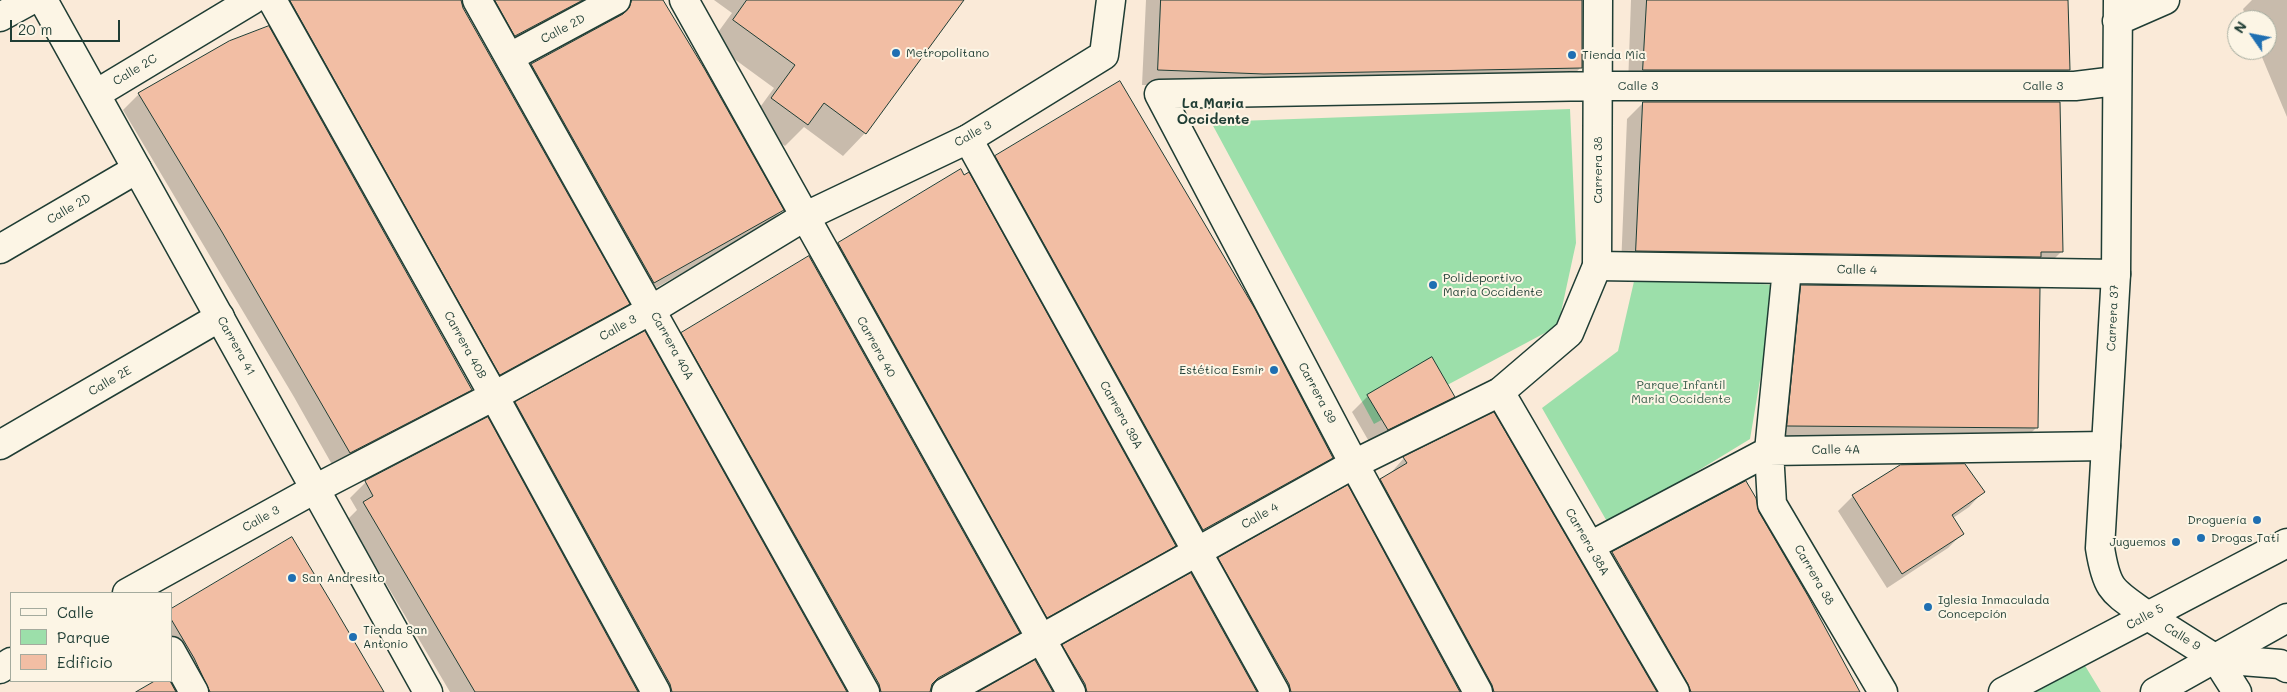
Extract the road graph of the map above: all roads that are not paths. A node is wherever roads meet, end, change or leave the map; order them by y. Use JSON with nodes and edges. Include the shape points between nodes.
{"nodes":[{"id":1,"x":31,"y":0,"type":"edge"},
{"id":2,"x":43,"y":0,"type":"edge"},
{"id":3,"x":252,"y":0,"type":"edge"},
{"id":4,"x":272,"y":0,"type":"edge"},
{"id":5,"x":478,"y":0,"type":"edge"},
{"id":6,"x":616,"y":0,"type":"edge"},
{"id":7,"x":684,"y":0,"type":"edge"},
{"id":8,"x":1111,"y":0,"type":"edge"},
{"id":9,"x":1598,"y":0,"type":"edge"},
{"id":10,"x":2166,"y":0,"type":"edge"},
{"id":11,"x":2118,"y":10,"type":"edge"},
{"id":12,"x":0,"y":17,"type":"edge"},
{"id":13,"x":510,"y":57,"type":"junction"},
{"id":14,"x":2116,"y":81,"type":"junction"},
{"id":15,"x":1598,"y":86,"type":"junction"},
{"id":16,"x":96,"y":94,"type":"junction"},
{"id":17,"x":1159,"y":94,"type":"joint"},
{"id":18,"x":968,"y":138,"type":"junction"},
{"id":19,"x":137,"y":169,"type":"junction"},
{"id":20,"x":804,"y":217,"type":"junction"},
{"id":21,"x":0,"y":249,"type":"edge"},
{"id":22,"x":1598,"y":266,"type":"junction"},
{"id":23,"x":1787,"y":269,"type":"junction"},
{"id":24,"x":2116,"y":274,"type":"junction"},
{"id":25,"x":651,"y":310,"type":"junction"},
{"id":26,"x":220,"y":317,"type":"junction"},
{"id":27,"x":1569,"y":333,"type":"joint"},
{"id":28,"x":1500,"y":392,"type":"junction"},
{"id":29,"x":494,"y":396,"type":"junction"},
{"id":30,"x":0,"y":445,"type":"edge"},
{"id":31,"x":2106,"y":446,"type":"junction"},
{"id":32,"x":1769,"y":451,"type":"junction"},
{"id":33,"x":1354,"y":464,"type":"junction"},
{"id":34,"x":316,"y":489,"type":"junction"},
{"id":35,"x":2287,"y":543,"type":"edge"},
{"id":36,"x":1590,"y":546,"type":"junction"},
{"id":37,"x":1196,"y":552,"type":"junction"},
{"id":38,"x":134,"y":592,"type":"edge"},
{"id":39,"x":2148,"y":616,"type":"junction"},
{"id":40,"x":2287,"y":618,"type":"edge"},
{"id":41,"x":1041,"y":639,"type":"junction"},
{"id":42,"x":172,"y":653,"type":"edge"},
{"id":43,"x":2216,"y":659,"type":"junction"},
{"id":44,"x":2287,"y":668,"type":"edge"},
{"id":45,"x":194,"y":692,"type":"edge"},
{"id":46,"x":428,"y":692,"type":"edge"},
{"id":47,"x":656,"y":692,"type":"edge"},
{"id":48,"x":865,"y":692,"type":"edge"},
{"id":49,"x":946,"y":692,"type":"edge"},
{"id":50,"x":1071,"y":692,"type":"edge"},
{"id":51,"x":1275,"y":692,"type":"edge"},
{"id":52,"x":1478,"y":692,"type":"edge"},
{"id":53,"x":1675,"y":692,"type":"edge"},
{"id":54,"x":1883,"y":692,"type":"edge"},
{"id":55,"x":2003,"y":692,"type":"edge"},
{"id":56,"x":2155,"y":692,"type":"edge"},
{"id":57,"x":2237,"y":692,"type":"edge"}],
"edges":[{"from":1,"to":12,"type":"street"},
{"from":2,"to":16,"type":"street","name":"Carrera 41"},
{"from":3,"to":16,"type":"street","name":"Calle 2C"},
{"from":4,"to":29,"type":"street","name":"Carrera 40B"},
{"from":5,"to":13,"type":"street","name":"Carrera 40A"},
{"from":6,"to":13,"type":"street","name":"Calle 2D"},
{"from":7,"to":20,"type":"street","name":"Carrera 40"},
{"from":8,"to":18,"type":"street","name":"Calle 3","via":[[1104,54]]},
{"from":9,"to":15,"type":"street","name":"Carrera 38"},
{"from":10,"to":11,"type":"street"},
{"from":11,"to":14,"type":"street","name":"Carrera 37"},
{"from":13,"to":25,"type":"street","name":"Carrera 40A"},
{"from":14,"to":15,"type":"street","name":"Calle 3","via":[[2075,86]]},
{"from":14,"to":24,"type":"street","name":"Carrera 37"},
{"from":15,"to":17,"type":"street","name":"Calle 3"},
{"from":15,"to":22,"type":"street","name":"Carrera 38"},
{"from":16,"to":19,"type":"street","name":"Carrera 41"},
{"from":17,"to":33,"type":"street","name":"Carrera 39"},
{"from":18,"to":20,"type":"street","name":"Calle 3"},
{"from":18,"to":37,"type":"street","name":"Carrera 39A"},
{"from":19,"to":21,"type":"street","name":"Calle 2D"},
{"from":19,"to":26,"type":"street","name":"Carrera 41"},
{"from":20,"to":25,"type":"street","name":"Calle 3"},
{"from":20,"to":41,"type":"street","name":"Carrera 40"},
{"from":22,"to":23,"type":"street","name":"Calle 4"},
{"from":22,"to":27,"type":"street","name":"Carrera 38"},
{"from":23,"to":24,"type":"street","name":"Calle 4"},
{"from":23,"to":32,"type":"street","name":"Carrera 38"},
{"from":24,"to":31,"type":"street","name":"Carrera 37"},
{"from":25,"to":29,"type":"street","name":"Calle 3"},
{"from":25,"to":48,"type":"street","name":"Carrera 40A"},
{"from":26,"to":30,"type":"street","name":"Calle 2E"},
{"from":26,"to":34,"type":"street","name":"Carrera 41"},
{"from":27,"to":28,"type":"street","name":"Calle 4"},
{"from":28,"to":33,"type":"street","name":"Calle 4"},
{"from":28,"to":36,"type":"street","name":"Carrera 38A"},
{"from":29,"to":34,"type":"street","name":"Calle 3"},
{"from":29,"to":47,"type":"street","name":"Carrera 40B"},
{"from":31,"to":32,"type":"street","name":"Calle 4A"},
{"from":31,"to":39,"type":"street","name":"Carrera 37","via":[[2100,548],[2104,574],[2114,592]]},
{"from":32,"to":36,"type":"street","name":"Calle 4A"},
{"from":32,"to":54,"type":"street","name":"Carrera 38","via":[[1772,504]]},
{"from":33,"to":37,"type":"street","name":"Calle 4"},
{"from":33,"to":52,"type":"street","name":"Carrera 39"},
{"from":34,"to":38,"type":"street","name":"Calle 3"},
{"from":34,"to":46,"type":"street","name":"Carrera 41"},
{"from":35,"to":39,"type":"street","name":"Calle 5"},
{"from":36,"to":53,"type":"street","name":"Carrera 38A"},
{"from":37,"to":41,"type":"street","name":"Calle 4"},
{"from":37,"to":51,"type":"street","name":"Carrera 39A"},
{"from":39,"to":43,"type":"street","name":"Calle 9"},
{"from":39,"to":55,"type":"street","name":"Calle 5"},
{"from":40,"to":43,"type":"street"},
{"from":41,"to":49,"type":"street","name":"Calle 4"},
{"from":41,"to":50,"type":"street","name":"Carrera 40"},
{"from":42,"to":45,"type":"street"},
{"from":43,"to":44,"type":"street","name":"Calle 9","via":[[2280,664]]},
{"from":43,"to":56,"type":"street"},
{"from":43,"to":57,"type":"street","name":"Calle 9"}]}
